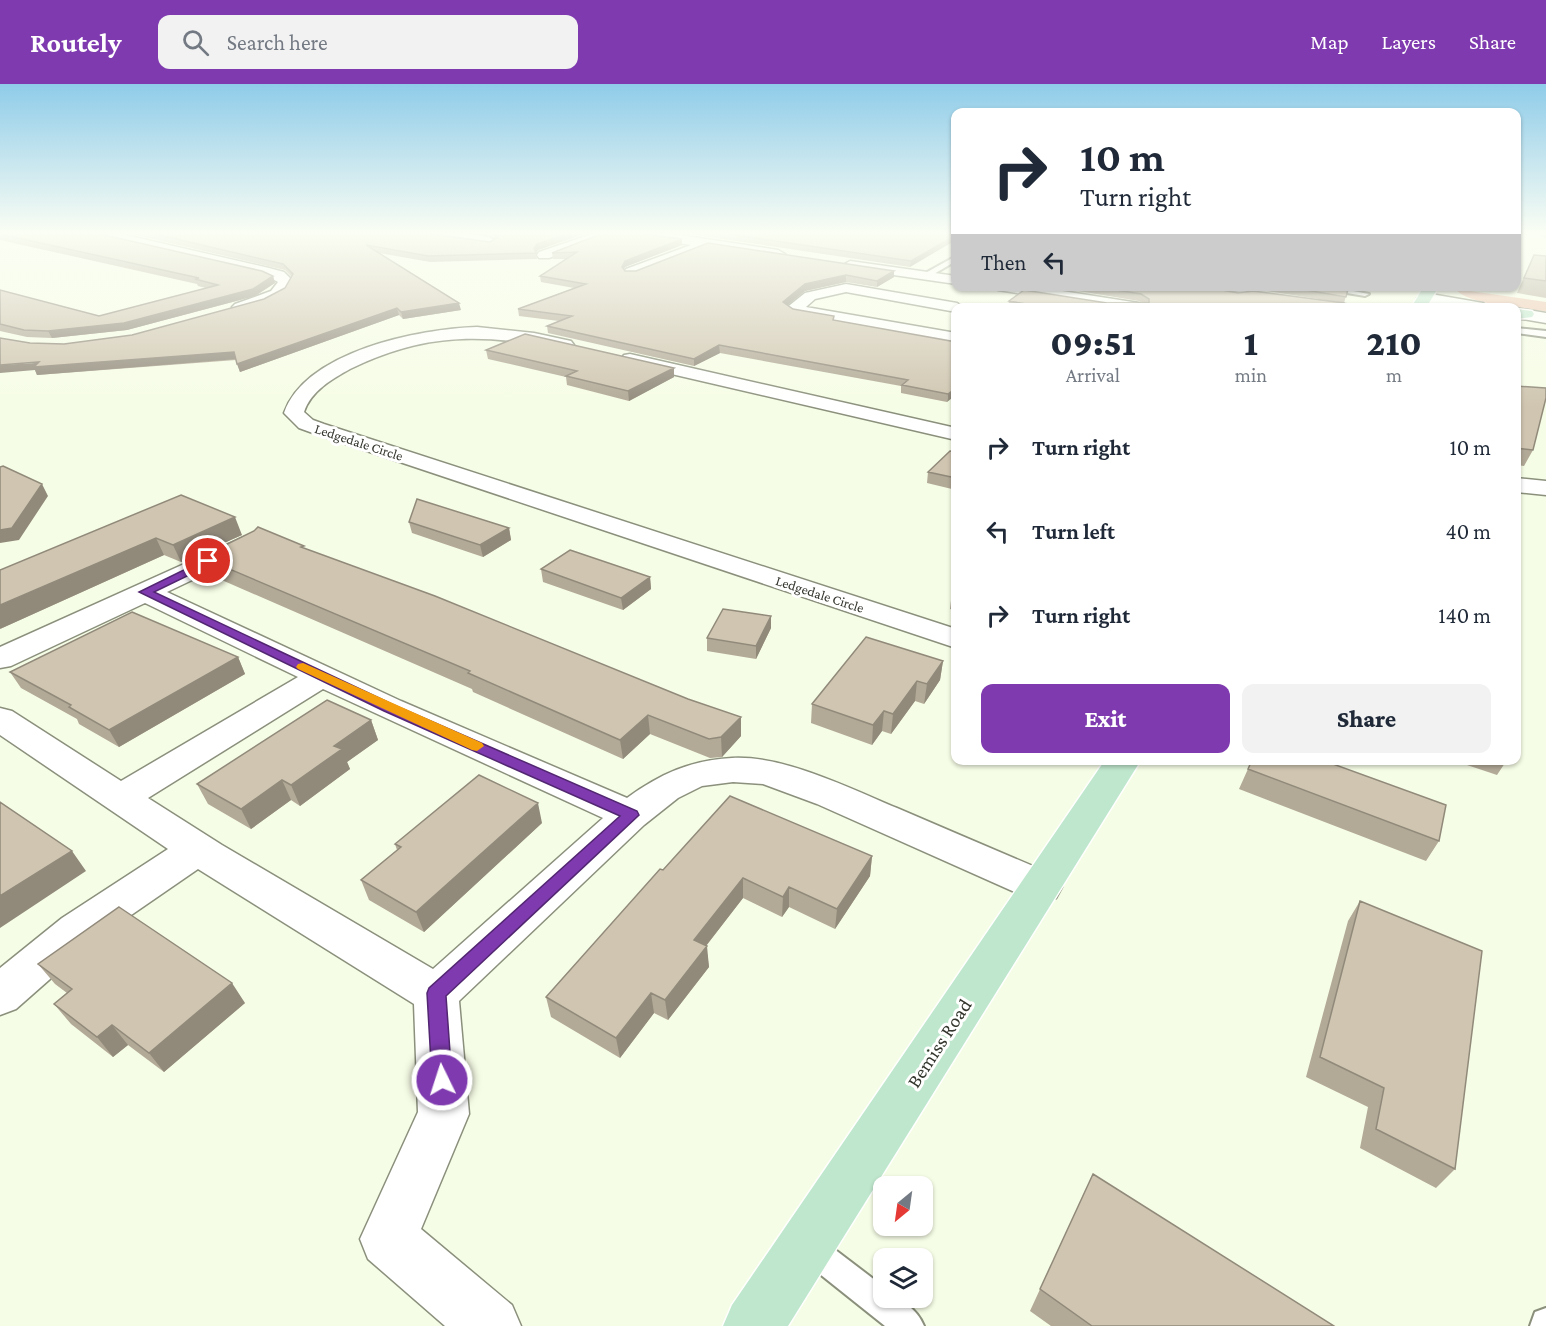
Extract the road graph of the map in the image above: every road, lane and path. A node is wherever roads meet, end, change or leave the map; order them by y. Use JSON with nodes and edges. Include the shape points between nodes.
{"nodes":[{"id":1,"x":279,"y":292,"type":"edge"},
{"id":2,"x":828,"y":292,"type":"edge"},
{"id":3,"x":868,"y":292,"type":"edge"},
{"id":4,"x":1036,"y":292,"type":"edge"},
{"id":5,"x":1350,"y":292,"type":"edge"},
{"id":6,"x":1251,"y":293,"type":"joint"},
{"id":7,"x":1225,"y":294,"type":"edge"},
{"id":8,"x":1263,"y":294,"type":"edge"},
{"id":9,"x":1365,"y":294,"type":"joint"},
{"id":10,"x":1425,"y":297,"type":"edge"},
{"id":11,"x":1308,"y":301,"type":"edge"},
{"id":12,"x":1107,"y":303,"type":"edge"},
{"id":13,"x":1323,"y":303,"type":"edge"},
{"id":14,"x":1357,"y":303,"type":"edge"},
{"id":15,"x":1457,"y":303,"type":"edge"},
{"id":16,"x":951,"y":307,"type":"edge"},
{"id":17,"x":223,"y":312,"type":"edge"},
{"id":18,"x":1521,"y":314,"type":"edge"},
{"id":19,"x":1546,"y":318,"type":"edge"},
{"id":20,"x":1521,"y":331,"type":"edge"},
{"id":21,"x":1546,"y":334,"type":"edge"},
{"id":22,"x":951,"y":337,"type":"edge"},
{"id":23,"x":583,"y":349,"type":"edge"},
{"id":24,"x":606,"y":354,"type":"edge"},
{"id":25,"x":951,"y":433,"type":"edge"},
{"id":26,"x":1521,"y":486,"type":"edge"},
{"id":27,"x":1546,"y":488,"type":"edge"},
{"id":28,"x":251,"y":541,"type":"edge"},
{"id":29,"x":145,"y":592,"type":"junction"},
{"id":30,"x":951,"y":637,"type":"edge"},
{"id":31,"x":0,"y":659,"type":"edge"},
{"id":32,"x":322,"y":676,"type":"junction"},
{"id":33,"x":0,"y":719,"type":"edge"},
{"id":34,"x":1121,"y":765,"type":"edge"},
{"id":35,"x":121,"y":798,"type":"junction"},
{"id":36,"x":631,"y":815,"type":"junction"},
{"id":37,"x":197,"y":849,"type":"junction"},
{"id":38,"x":1042,"y":887,"type":"junction"},
{"id":39,"x":436,"y":993,"type":"junction"},
{"id":40,"x":0,"y":995,"type":"edge"},
{"id":41,"x":806,"y":1245,"type":"junction"},
{"id":42,"x":490,"y":1326,"type":"edge"},
{"id":43,"x":753,"y":1326,"type":"edge"},
{"id":44,"x":909,"y":1326,"type":"edge"}],
"edges":[{"from":1,"to":17,"type":"street"},
{"from":2,"to":22,"type":"street","via":[[810,296],[793,309]]},
{"from":3,"to":16,"type":"street"},
{"from":4,"to":12,"type":"street"},
{"from":5,"to":9,"type":"lane"},
{"from":6,"to":7,"type":"lane"},
{"from":6,"to":8,"type":"lane"},
{"from":9,"to":14,"type":"lane"},
{"from":10,"to":15,"type":"street"},
{"from":11,"to":13,"type":"lane"},
{"from":18,"to":19,"type":"street"},
{"from":20,"to":21,"type":"lane"},
{"from":23,"to":30,"type":"street","name":"Ledgedale Circle","via":[[498,332],[445,333],[409,340],[376,350],[329,373],[304,393],[294,413],[316,428]]},
{"from":24,"to":25,"type":"street"},
{"from":26,"to":27,"type":"street"},
{"from":28,"to":29,"type":"street"},
{"from":29,"to":31,"type":"street"},
{"from":29,"to":32,"type":"street"},
{"from":32,"to":35,"type":"street"},
{"from":32,"to":36,"type":"street"},
{"from":33,"to":35,"type":"street"},
{"from":34,"to":38,"type":"main road","name":"Bemiss Road"},
{"from":35,"to":37,"type":"street"},
{"from":36,"to":38,"type":"street","via":[[665,789],[695,775],[733,770],[767,772],[830,795]]},
{"from":36,"to":39,"type":"street"},
{"from":37,"to":39,"type":"street"},
{"from":37,"to":40,"type":"street","via":[[77,930]]},
{"from":38,"to":41,"type":"main road","name":"Bemiss Road"},
{"from":39,"to":42,"type":"street","via":[[444,1114],[388,1239]]},
{"from":41,"to":43,"type":"main road","name":"Bemiss Road"},
{"from":41,"to":44,"type":"lane"}]}
